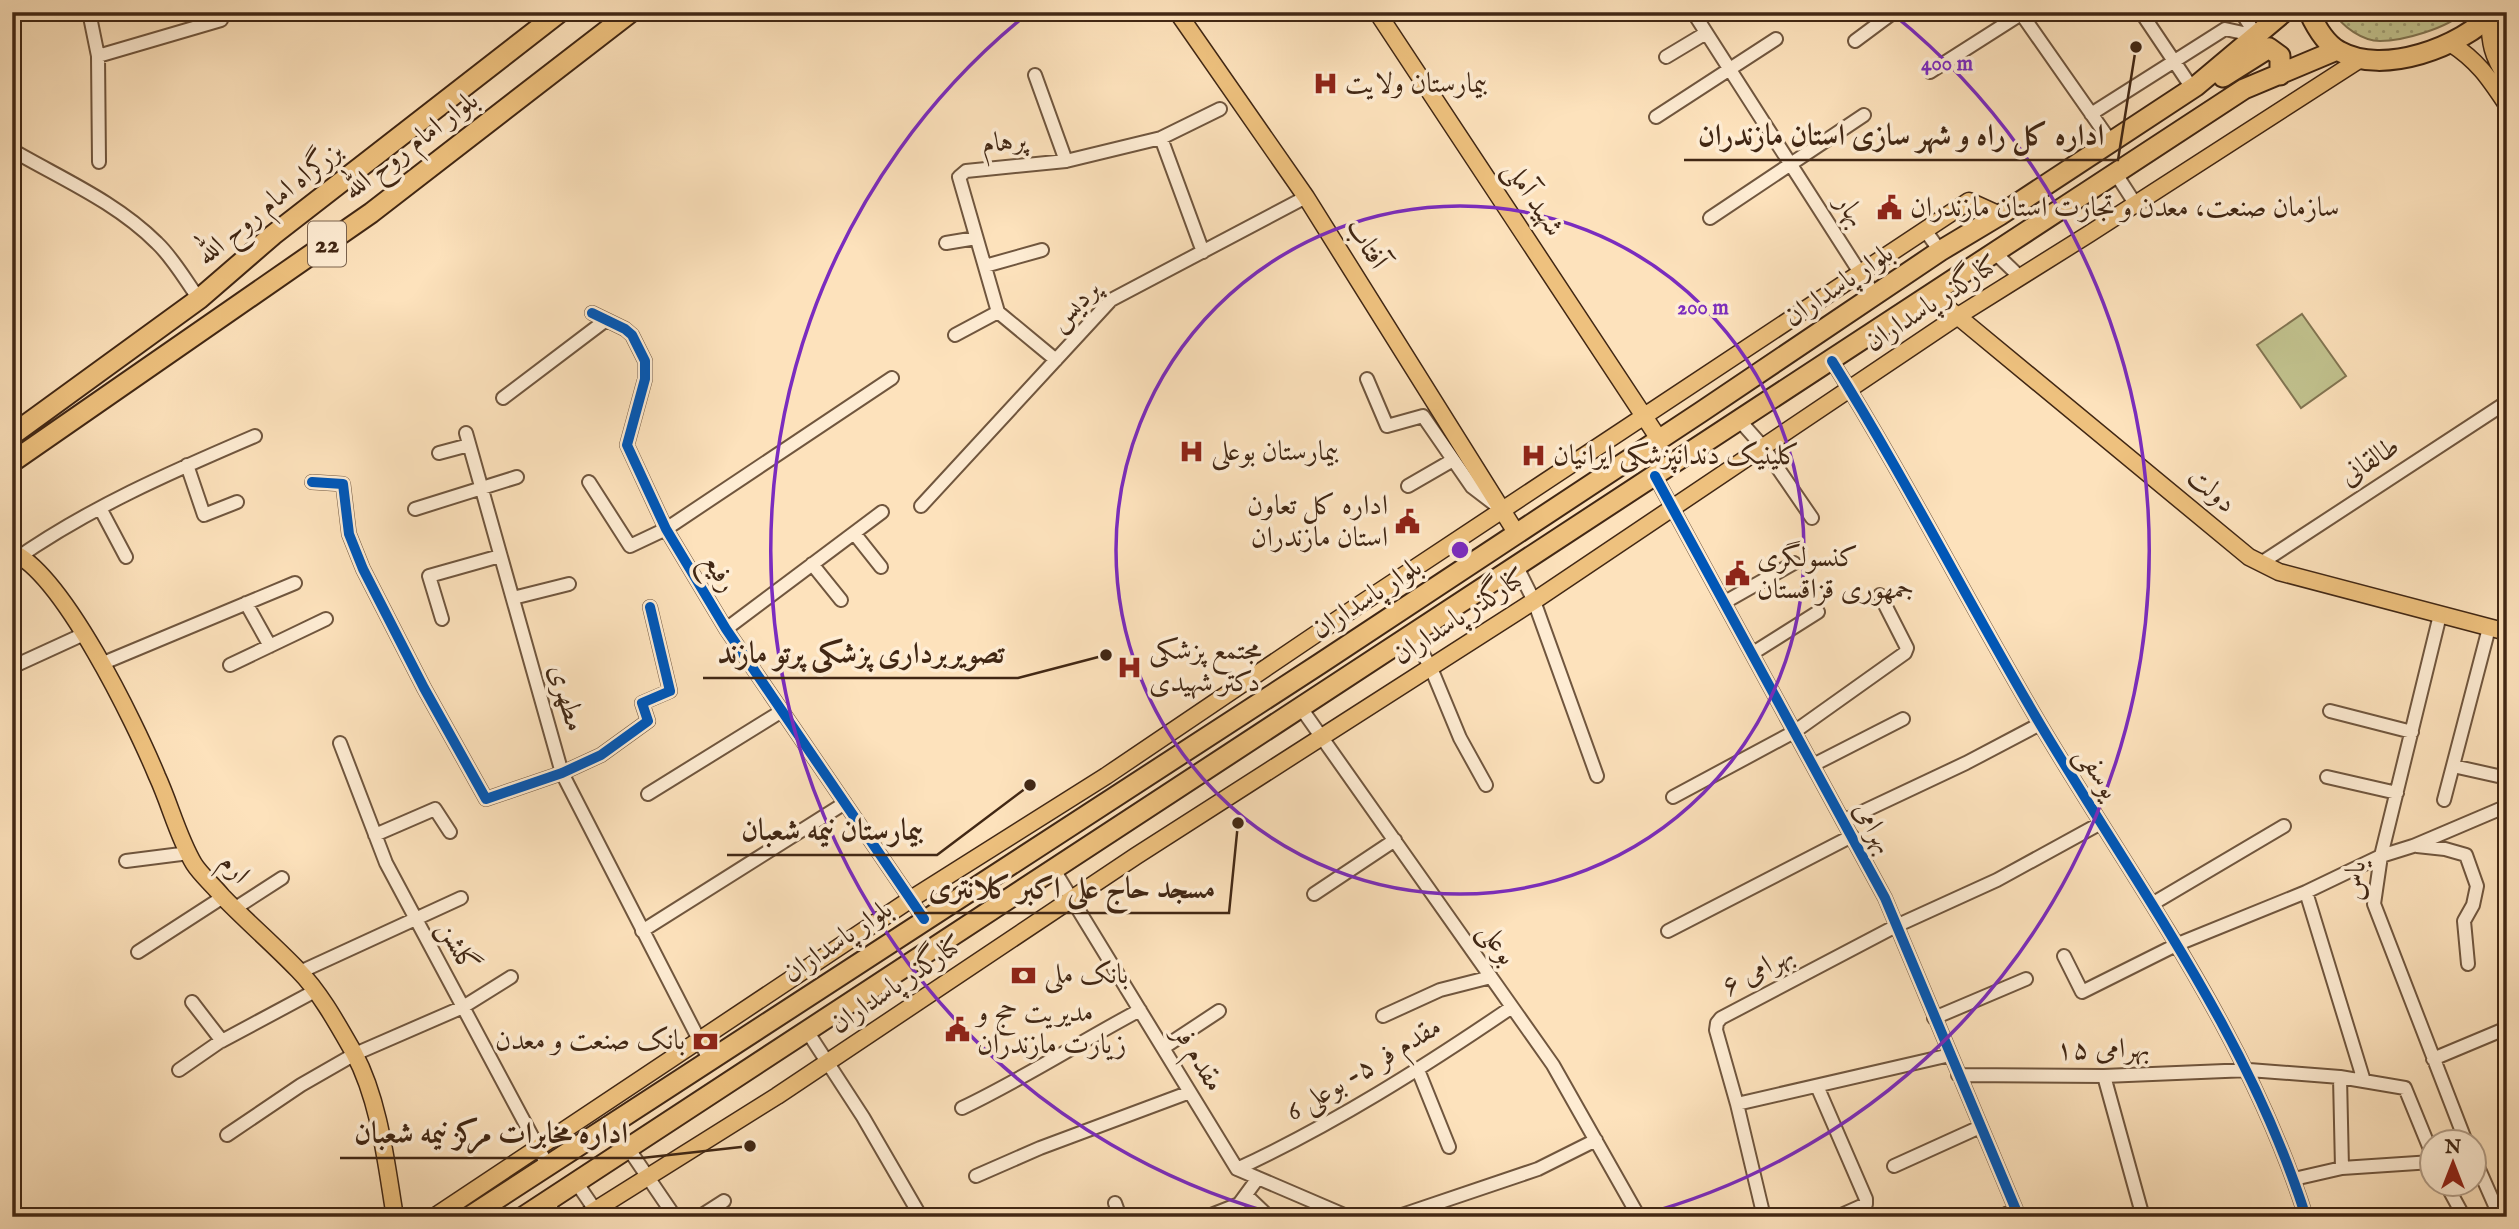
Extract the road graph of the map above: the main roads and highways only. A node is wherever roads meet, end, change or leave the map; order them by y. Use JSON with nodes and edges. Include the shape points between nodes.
{"nodes":[{"id":1,"x":561,"y":12,"type":"edge"},
{"id":2,"x":631,"y":12,"type":"edge"},
{"id":3,"x":1185,"y":12,"type":"edge"},
{"id":4,"x":1377,"y":12,"type":"edge"},
{"id":5,"x":2284,"y":12,"type":"edge"},
{"id":6,"x":2309,"y":12,"type":"edge"},
{"id":7,"x":2492,"y":15,"type":"edge"},
{"id":8,"x":2450,"y":43,"type":"junction"},
{"id":9,"x":2337,"y":50,"type":"junction"},
{"id":10,"x":2362,"y":58,"type":"junction"},
{"id":11,"x":2280,"y":75,"type":"junction"},
{"id":12,"x":2507,"y":78,"type":"edge"},
{"id":13,"x":2194,"y":87,"type":"junction"},
{"id":14,"x":2507,"y":105,"type":"edge"},
{"id":15,"x":2000,"y":215,"type":"junction"},
{"id":16,"x":1932,"y":295,"type":"junction"},
{"id":17,"x":1958,"y":316,"type":"junction"},
{"id":18,"x":1644,"y":416,"type":"junction"},
{"id":19,"x":12,"y":435,"type":"edge"},
{"id":20,"x":1660,"y":439,"type":"junction"},
{"id":21,"x":12,"y":462,"type":"edge"},
{"id":22,"x":1502,"y":510,"type":"junction"},
{"id":23,"x":1517,"y":534,"type":"junction"},
{"id":24,"x":14,"y":555,"type":"edge"},
{"id":25,"x":2507,"y":632,"type":"edge"},
{"id":26,"x":543,"y":1158,"type":"junction"},
{"id":27,"x":551,"y":1209,"type":"edge"},
{"id":28,"x":593,"y":1214,"type":"edge"},
{"id":29,"x":395,"y":1217,"type":"edge"},
{"id":30,"x":434,"y":1217,"type":"edge"},
{"id":31,"x":469,"y":1217,"type":"edge"},
{"id":32,"x":523,"y":1217,"type":"edge"}],
"edges":[{"from":1,"to":19,"type":"highway","name":"بزرگراه امام روح الله","via":[[273,234],[199,299]]},
{"from":2,"to":21,"type":"highway","name":"بلوار امام روح الله","number":"22","via":[[371,213]]},
{"from":3,"to":22,"type":"main road","name":"آفتاب","via":[[1181,16],[1306,197]]},
{"from":4,"to":18,"type":"main road","name":"شهید آملی"},
{"from":5,"to":13,"type":"highway","name":"بلوار پاسداران"},
{"from":6,"to":9,"type":"highway"},
{"from":7,"to":8,"type":"highway"},
{"from":7,"to":12,"type":"main road","via":[[2490,39],[2495,60]]},
{"from":8,"to":10,"type":"highway","via":[[2400,59]]},
{"from":8,"to":14,"type":"main road","via":[[2482,68]]},
{"from":9,"to":10,"type":"highway"},
{"from":9,"to":11,"type":"highway","name":"بلوار پاسداران"},
{"from":10,"to":17,"type":"main road","name":"کنارگذر پاسداران"},
{"from":11,"to":13,"type":"highway","via":[[2280,55],[2270,48],[2217,80]]},
{"from":11,"to":16,"type":"highway","name":"بلوار پاسداران","via":[[2244,89]]},
{"from":13,"to":15,"type":"highway","name":"بلوار پاسداران"},
{"from":15,"to":18,"type":"main road","name":"کنارگذر پاسداران","via":[[1969,201]]},
{"from":15,"to":20,"type":"highway","name":"بلوار پاسداران"},
{"from":16,"to":17,"type":"main road","name":"دولت"},
{"from":16,"to":27,"type":"highway","name":"بلوار پاسداران","via":[[576,1182]]},
{"from":17,"to":25,"type":"main road","name":"دولت","via":[[2249,557],[2279,572]]},
{"from":17,"to":28,"type":"main road","name":"کنارگذر پاسداران","via":[[1534,601]]},
{"from":18,"to":20,"type":"main road","name":"شهید آملی"},
{"from":18,"to":22,"type":"main road","name":"کنارگذر پاسداران"},
{"from":20,"to":23,"type":"highway","name":"بلوار پاسداران"},
{"from":22,"to":23,"type":"main road","name":"آفتاب"},
{"from":22,"to":26,"type":"main road","name":"کنارگذر پاسداران","via":[[1106,776],[698,1039]]},
{"from":23,"to":26,"type":"highway","name":"بلوار پاسداران","via":[[710,1061]]},
{"from":24,"to":29,"type":"main road","name":"ارم","via":[[45,578],[84,634],[156,773],[195,865],[300,972],[355,1054],[381,1137]]},
{"from":26,"to":30,"type":"main road","name":"کنارگذر پاسداران"},
{"from":26,"to":31,"type":"highway","name":"بلوار پاسداران"},
{"from":27,"to":32,"type":"highway","name":"بلوار پاسداران"}]}
